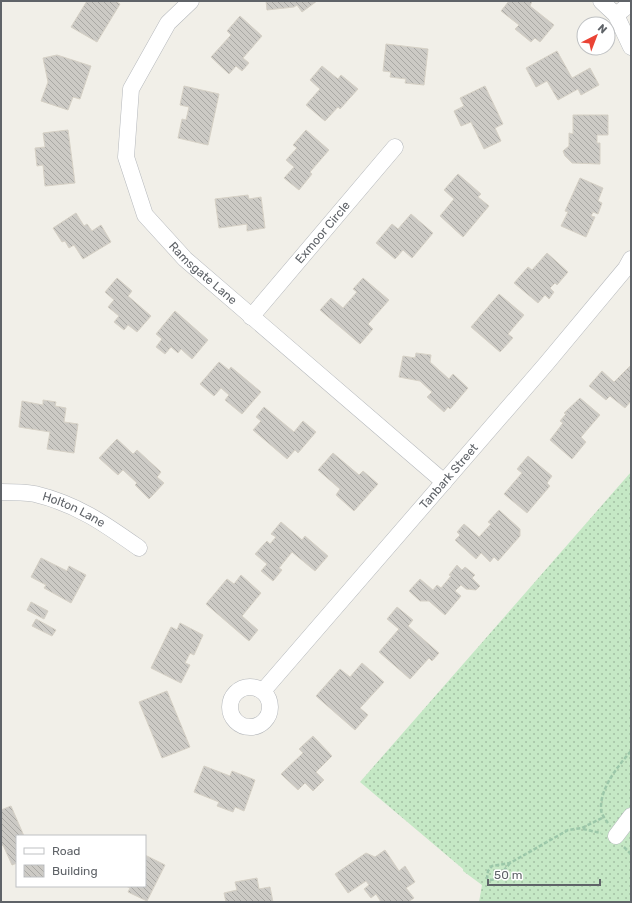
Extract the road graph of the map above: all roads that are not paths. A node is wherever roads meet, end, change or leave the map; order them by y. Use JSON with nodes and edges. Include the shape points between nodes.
{"nodes":[{"id":1,"x":191,"y":1,"type":"edge"},
{"id":2,"x":601,"y":1,"type":"edge"},
{"id":3,"x":631,"y":3,"type":"edge"},
{"id":4,"x":616,"y":15,"type":"junction"},
{"id":5,"x":631,"y":46,"type":"edge"},
{"id":6,"x":394,"y":147,"type":"dead end"},
{"id":7,"x":631,"y":259,"type":"edge"},
{"id":8,"x":251,"y":317,"type":"junction"},
{"id":9,"x":444,"y":482,"type":"junction"},
{"id":10,"x":1,"y":492,"type":"edge"},
{"id":11,"x":139,"y":548,"type":"dead end"},
{"id":12,"x":263,"y":692,"type":"dead end"},
{"id":13,"x":631,"y":816,"type":"edge"},
{"id":14,"x":616,"y":836,"type":"road end"}],
"edges":[{"from":1,"to":8,"type":"street","name":"Ramsgate Lane","via":[[168,23],[131,89],[126,157],[145,215],[185,259]]},
{"from":2,"to":4,"type":"street"},
{"from":3,"to":4,"type":"street"},
{"from":4,"to":5,"type":"street"},
{"from":6,"to":8,"type":"street","name":"Exmoor Circle"},
{"from":7,"to":9,"type":"street","name":"Tanbark Street","via":[[546,364]]},
{"from":8,"to":9,"type":"street","name":"Ramsgate Lane"},
{"from":9,"to":12,"type":"street","name":"Tanbark Street"},
{"from":10,"to":11,"type":"street","name":"Holton Lane","via":[[34,494],[65,503],[92,516]]},
{"from":13,"to":14,"type":"street"}]}
